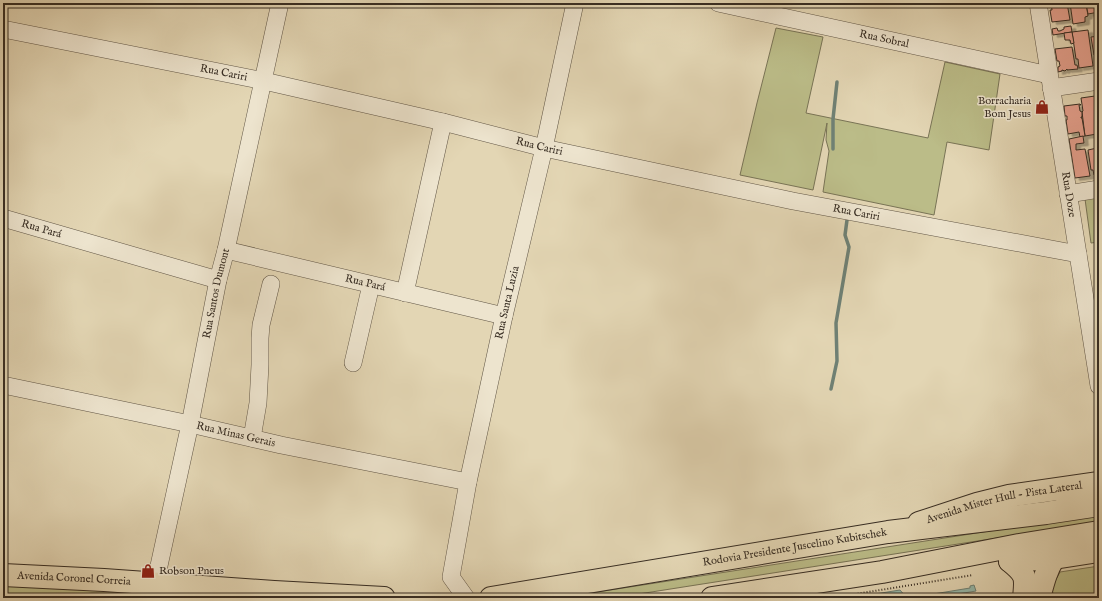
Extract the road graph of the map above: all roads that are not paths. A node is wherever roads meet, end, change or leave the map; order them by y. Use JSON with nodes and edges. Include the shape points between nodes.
{"nodes":[{"id":1,"x":280,"y":3,"type":"edge"},
{"id":2,"x":575,"y":3,"type":"edge"},
{"id":3,"x":718,"y":3,"type":"edge"},
{"id":4,"x":1038,"y":3,"type":"edge"},
{"id":5,"x":3,"y":29,"type":"edge"},
{"id":6,"x":264,"y":81,"type":"junction"},
{"id":7,"x":1050,"y":81,"type":"junction"},
{"id":8,"x":1099,"y":81,"type":"edge"},
{"id":9,"x":443,"y":122,"type":"junction"},
{"id":10,"x":544,"y":148,"type":"junction"},
{"id":11,"x":1099,"y":190,"type":"edge"},
{"id":12,"x":1068,"y":194,"type":"junction"},
{"id":13,"x":3,"y":218,"type":"edge"},
{"id":14,"x":226,"y":250,"type":"junction"},
{"id":15,"x":1078,"y":254,"type":"junction"},
{"id":16,"x":218,"y":280,"type":"junction"},
{"id":17,"x":271,"y":284,"type":"dead end"},
{"id":18,"x":371,"y":285,"type":"junction"},
{"id":19,"x":405,"y":293,"type":"junction"},
{"id":20,"x":504,"y":316,"type":"junction"},
{"id":21,"x":353,"y":363,"type":"dead end"},
{"id":22,"x":3,"y":384,"type":"edge"},
{"id":23,"x":1099,"y":386,"type":"edge"},
{"id":24,"x":190,"y":424,"type":"junction"},
{"id":25,"x":252,"y":438,"type":"junction"},
{"id":26,"x":468,"y":482,"type":"junction"},
{"id":27,"x":1099,"y":483,"type":"edge"},
{"id":28,"x":1099,"y":488,"type":"edge"},
{"id":29,"x":1099,"y":505,"type":"edge"},
{"id":30,"x":1046,"y":513,"type":"junction"},
{"id":31,"x":888,"y":532,"type":"junction"},
{"id":32,"x":1099,"y":532,"type":"edge"},
{"id":33,"x":1099,"y":551,"type":"edge"},
{"id":34,"x":1054,"y":558,"type":"junction"},
{"id":35,"x":1010,"y":561,"type":"junction"},
{"id":36,"x":882,"y":572,"type":"junction"},
{"id":37,"x":3,"y":575,"type":"edge"},
{"id":38,"x":155,"y":584,"type":"junction"},
{"id":39,"x":384,"y":598,"type":"edge"},
{"id":40,"x":466,"y":598,"type":"edge"},
{"id":41,"x":491,"y":598,"type":"edge"},
{"id":42,"x":712,"y":598,"type":"edge"},
{"id":43,"x":1024,"y":598,"type":"edge"},
{"id":44,"x":1039,"y":598,"type":"edge"}],
"edges":[{"from":1,"to":6,"type":"street","name":"Rua Santos Dumont"},
{"from":2,"to":10,"type":"street","name":"Rua Santa Luzia"},
{"from":3,"to":7,"type":"street","name":"Rua Sobral"},
{"from":4,"to":7,"type":"street","name":"Rua Doze"},
{"from":5,"to":6,"type":"street","name":"Rua Cariri"},
{"from":6,"to":9,"type":"street","name":"Rua Cariri"},
{"from":6,"to":14,"type":"street","name":"Rua Santos Dumont"},
{"from":7,"to":8,"type":"street"},
{"from":7,"to":12,"type":"street","name":"Rua Doze"},
{"from":9,"to":10,"type":"street","name":"Rua Cariri"},
{"from":9,"to":19,"type":"street"},
{"from":10,"to":15,"type":"street","name":"Rua Cariri","via":[[793,200]]},
{"from":10,"to":20,"type":"street","name":"Rua Santa Luzia"},
{"from":11,"to":12,"type":"street"},
{"from":12,"to":15,"type":"street","name":"Rua Doze"},
{"from":13,"to":16,"type":"street","name":"Rua Pará"},
{"from":14,"to":16,"type":"street","name":"Rua Santos Dumont"},
{"from":14,"to":18,"type":"street","name":"Rua Pará"},
{"from":15,"to":23,"type":"street","name":"Rua Doze"},
{"from":16,"to":24,"type":"street","name":"Rua Santos Dumont"},
{"from":17,"to":25,"type":"street","via":[[260,332],[258,396]]},
{"from":18,"to":19,"type":"street","name":"Rua Pará"},
{"from":18,"to":21,"type":"street"},
{"from":19,"to":20,"type":"street","name":"Rua Pará"},
{"from":20,"to":26,"type":"street","name":"Rua Santa Luzia"},
{"from":22,"to":24,"type":"street","name":"Rua Minas Gerais"},
{"from":24,"to":25,"type":"street","name":"Rua Minas Gerais"},
{"from":24,"to":38,"type":"street","name":"Rua Santos Dumont"},
{"from":25,"to":26,"type":"street","name":"Rua Minas Gerais"},
{"from":26,"to":40,"type":"street","name":"Rua Santa Luzia","via":[[451,577]]},
{"from":27,"to":31,"type":"main road","name":"Avenida Mister Hull - Pista Lateral","via":[[1002,498]]},
{"from":28,"to":30,"type":"main road"},
{"from":29,"to":30,"type":"main road","name":"Rodovia Presidente Juscelino Kubitschek"},
{"from":30,"to":31,"type":"main road","name":"Rodovia Presidente Juscelino Kubitschek"},
{"from":31,"to":41,"type":"main road","name":"Rodovia Presidente Juscelino Kubitschek"},
{"from":32,"to":36,"type":"main road"},
{"from":33,"to":34,"type":"main road"},
{"from":34,"to":35,"type":"main road"},
{"from":34,"to":44,"type":"main road","via":[[1048,566]]},
{"from":35,"to":36,"type":"main road","via":[[912,573]]},
{"from":35,"to":43,"type":"main road","via":[[1021,570],[1025,580]]},
{"from":36,"to":42,"type":"main road"},
{"from":37,"to":38,"type":"main road","name":"Avenida Coronel Correia"},
{"from":38,"to":39,"type":"main road","name":"Avenida Coronel Correia"}]}
